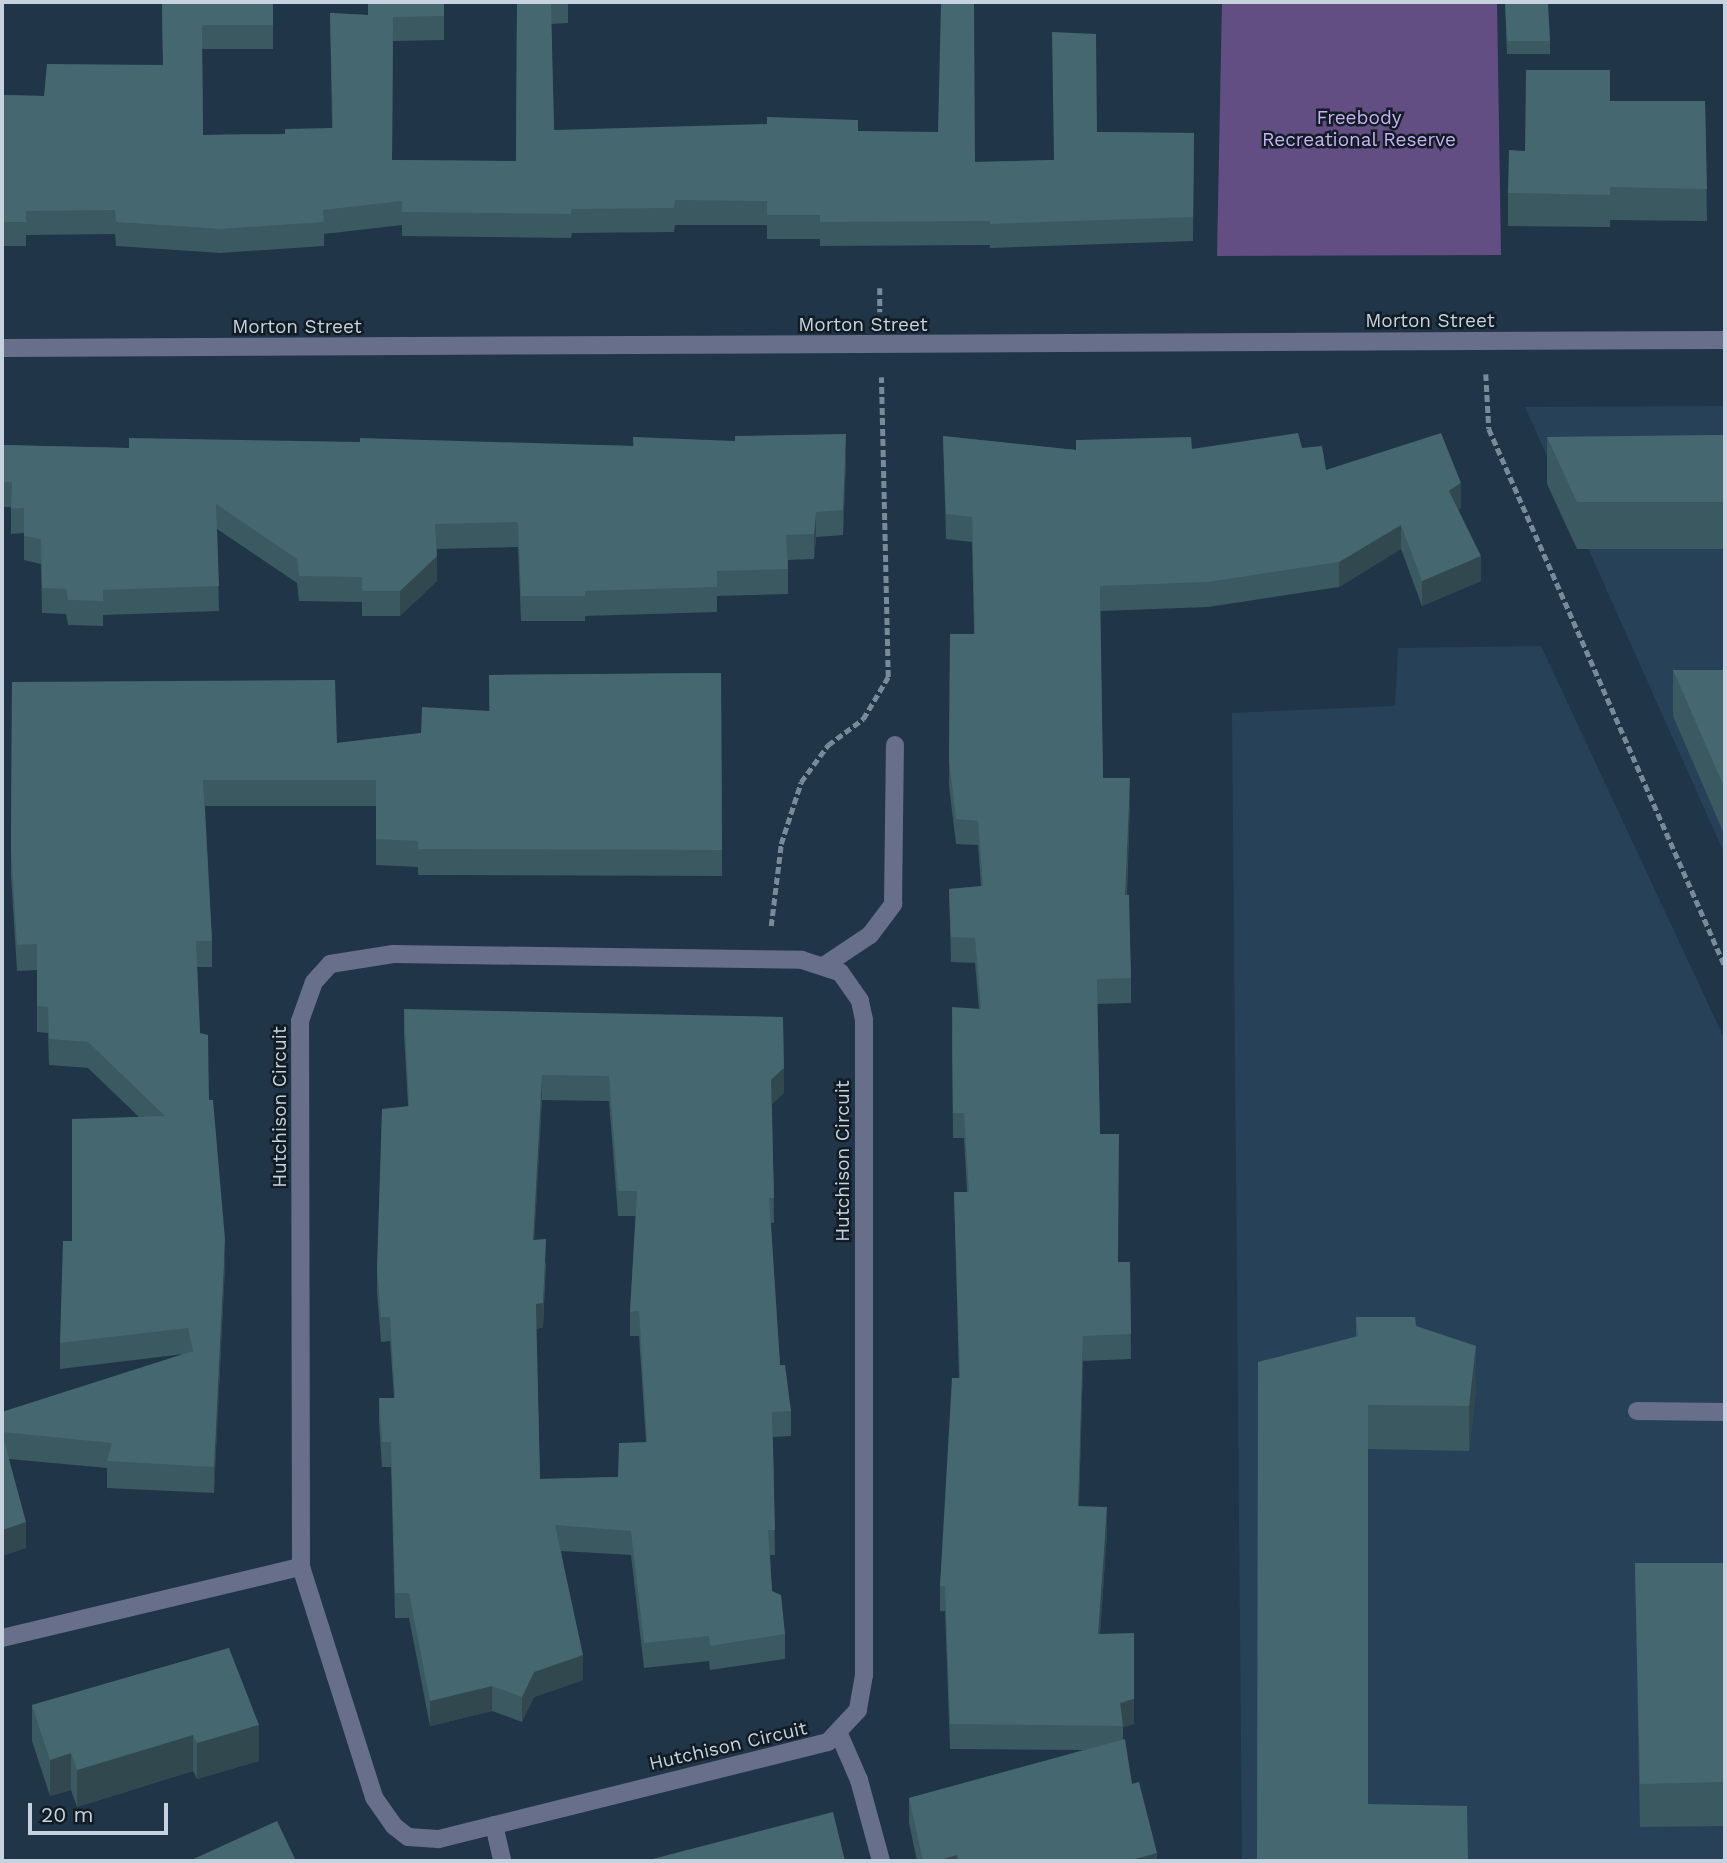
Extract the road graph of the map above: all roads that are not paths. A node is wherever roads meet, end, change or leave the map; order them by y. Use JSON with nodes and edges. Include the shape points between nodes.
{"nodes":[{"id":1,"x":1725,"y":340,"type":"edge"},
{"id":2,"x":2,"y":348,"type":"edge"},
{"id":3,"x":895,"y":745,"type":"dead end"},
{"id":4,"x":825,"y":965,"type":"junction"},
{"id":5,"x":1637,"y":1411,"type":"dead end"},
{"id":6,"x":1725,"y":1412,"type":"edge"},
{"id":7,"x":301,"y":1567,"type":"junction"},
{"id":8,"x":2,"y":1638,"type":"edge"},
{"id":9,"x":839,"y":1734,"type":"junction"},
{"id":10,"x":494,"y":1825,"type":"junction"},
{"id":11,"x":502,"y":1861,"type":"edge"},
{"id":12,"x":881,"y":1861,"type":"edge"}],
"edges":[{"from":1,"to":2,"type":"street","name":"Morton Street"},
{"from":3,"to":4,"type":"street","via":[[893,904],[870,935]]},
{"from":4,"to":7,"type":"street","name":"Hutchison Circuit","via":[[767,957],[393,954],[330,964],[314,982],[300,1021]]},
{"from":4,"to":9,"type":"street","name":"Hutchison Circuit","via":[[850,983],[864,1020],[864,1675],[859,1710]]},
{"from":5,"to":6,"type":"street"},
{"from":7,"to":8,"type":"street"},
{"from":7,"to":10,"type":"street","name":"Hutchison Circuit","via":[[374,1797],[384,1815],[408,1837],[426,1839]]},
{"from":9,"to":10,"type":"street","name":"Hutchison Circuit","via":[[805,1751]]},
{"from":9,"to":12,"type":"street","via":[[859,1780]]},
{"from":10,"to":11,"type":"street"}]}
